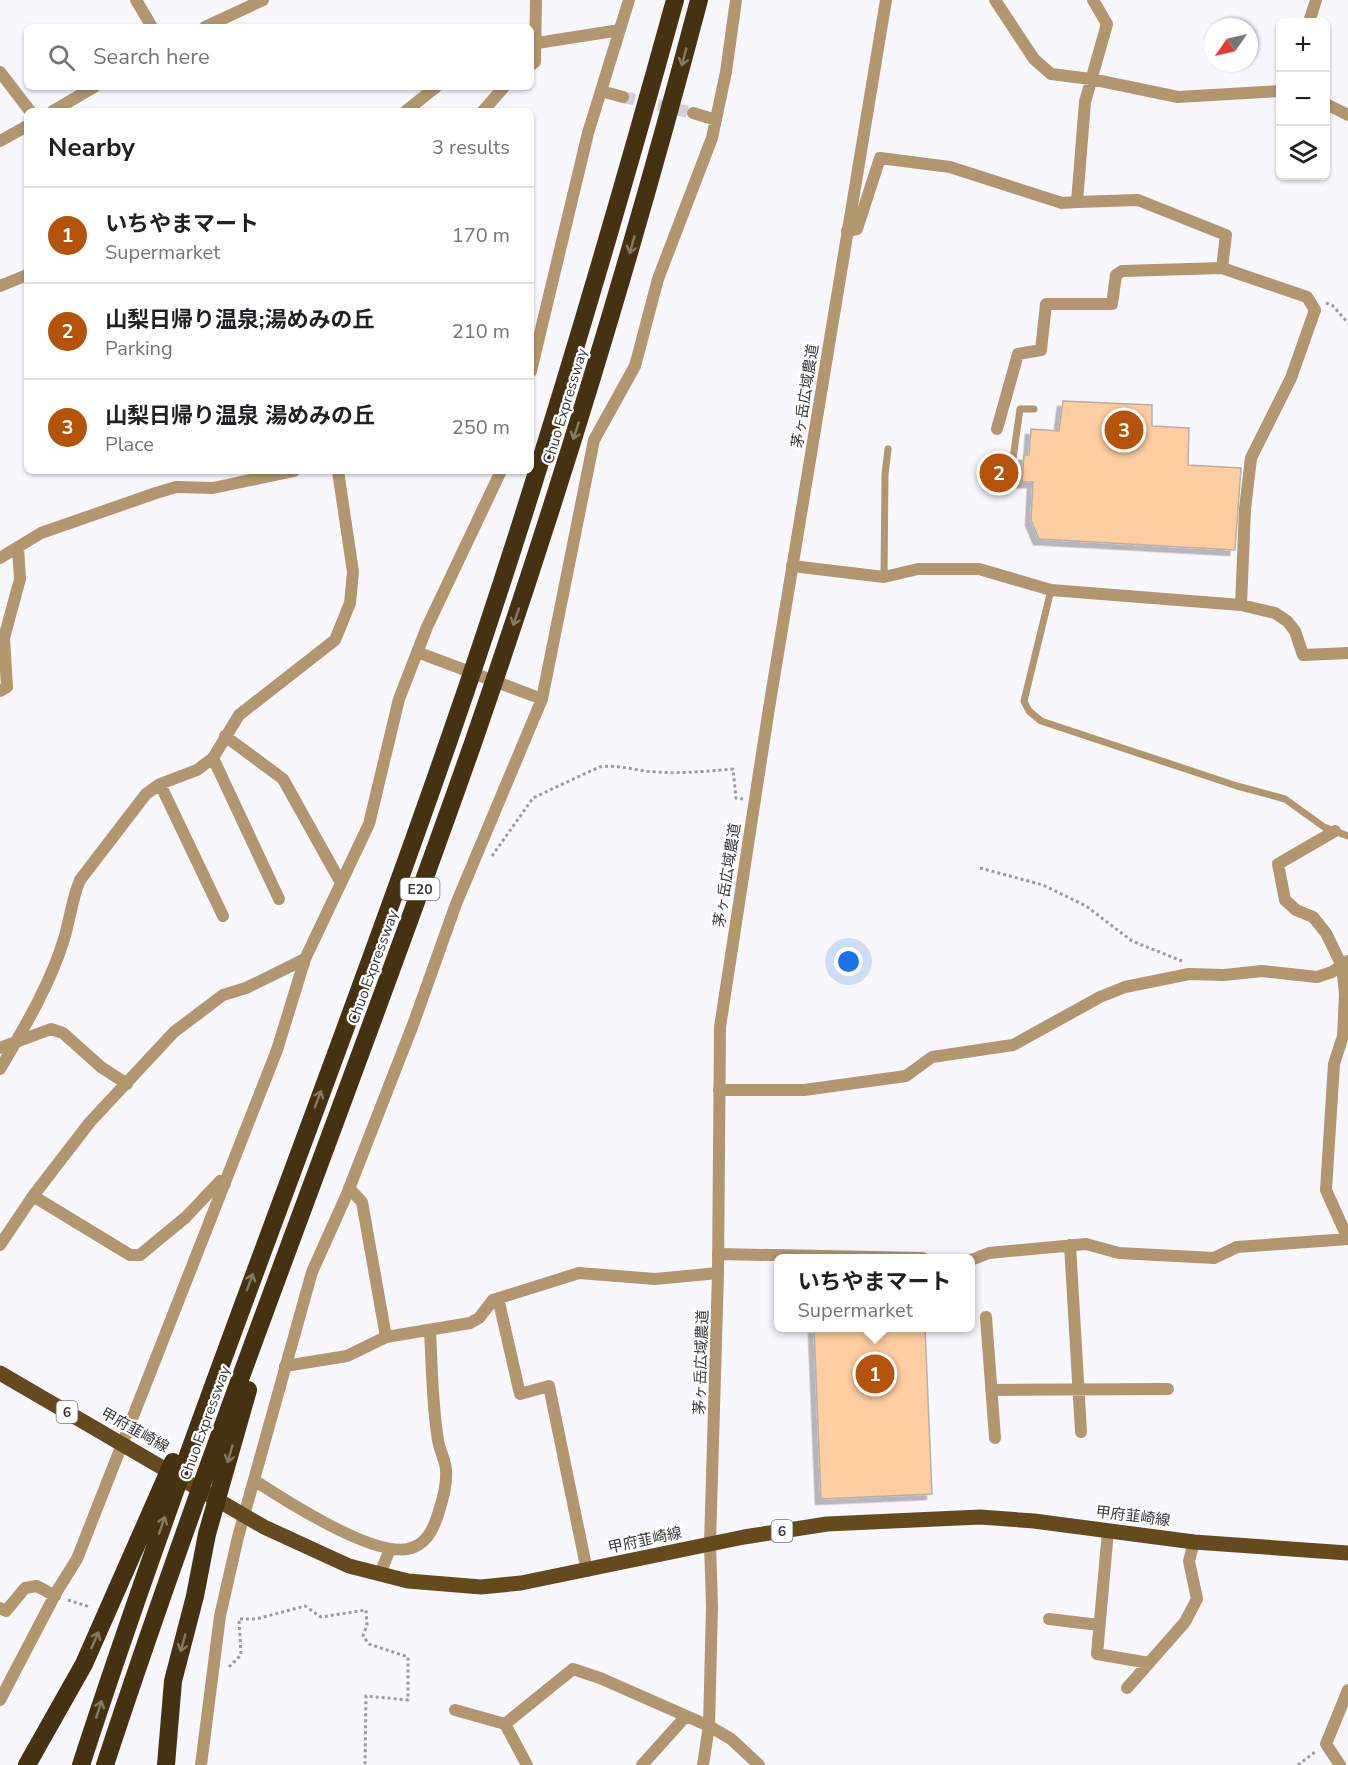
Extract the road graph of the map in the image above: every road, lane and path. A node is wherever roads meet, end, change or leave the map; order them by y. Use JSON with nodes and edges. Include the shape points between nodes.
{"nodes":[{"id":1,"x":136,"y":0,"type":"edge"},
{"id":2,"x":263,"y":0,"type":"edge"},
{"id":3,"x":536,"y":0,"type":"edge"},
{"id":4,"x":629,"y":0,"type":"edge"},
{"id":5,"x":675,"y":0,"type":"edge"},
{"id":6,"x":699,"y":0,"type":"edge"},
{"id":7,"x":736,"y":0,"type":"edge"},
{"id":8,"x":886,"y":0,"type":"edge"},
{"id":9,"x":995,"y":0,"type":"edge"},
{"id":10,"x":1093,"y":0,"type":"edge"},
{"id":11,"x":1315,"y":0,"type":"edge"},
{"id":12,"x":1311,"y":18,"type":"edge"},
{"id":13,"x":150,"y":24,"type":"edge"},
{"id":14,"x":211,"y":24,"type":"edge"},
{"id":15,"x":620,"y":30,"type":"junction"},
{"id":16,"x":535,"y":45,"type":"edge"},
{"id":17,"x":534,"y":63,"type":"edge"},
{"id":18,"x":0,"y":72,"type":"edge"},
{"id":19,"x":1091,"y":79,"type":"junction"},
{"id":20,"x":89,"y":90,"type":"edge"},
{"id":21,"x":432,"y":90,"type":"edge"},
{"id":22,"x":501,"y":90,"type":"edge"},
{"id":23,"x":601,"y":91,"type":"junction"},
{"id":24,"x":1276,"y":91,"type":"edge"},
{"id":25,"x":623,"y":97,"type":"tunnel mouth"},
{"id":26,"x":1330,"y":106,"type":"edge"},
{"id":27,"x":28,"y":108,"type":"edge"},
{"id":28,"x":57,"y":108,"type":"edge"},
{"id":29,"x":410,"y":108,"type":"edge"},
{"id":30,"x":486,"y":108,"type":"edge"},
{"id":31,"x":693,"y":113,"type":"tunnel mouth"},
{"id":32,"x":1348,"y":115,"type":"edge"},
{"id":33,"x":716,"y":120,"type":"junction"},
{"id":34,"x":24,"y":128,"type":"edge"},
{"id":35,"x":0,"y":141,"type":"edge"},
{"id":36,"x":1077,"y":202,"type":"junction"},
{"id":37,"x":847,"y":231,"type":"junction"},
{"id":38,"x":1222,"y":268,"type":"junction"},
{"id":39,"x":24,"y":276,"type":"edge"},
{"id":40,"x":0,"y":286,"type":"edge"},
{"id":41,"x":534,"y":358,"type":"edge"},
{"id":42,"x":1034,"y":410,"type":"dead end"},
{"id":43,"x":997,"y":429,"type":"dead end"},
{"id":44,"x":888,"y":449,"type":"dead end"},
{"id":45,"x":999,"y":473,"type":"dead end"},
{"id":46,"x":280,"y":474,"type":"edge"},
{"id":47,"x":338,"y":474,"type":"edge"},
{"id":48,"x":500,"y":474,"type":"edge"},
{"id":49,"x":18,"y":547,"type":"junction"},
{"id":50,"x":0,"y":558,"type":"edge"},
{"id":51,"x":792,"y":566,"type":"junction"},
{"id":52,"x":884,"y":577,"type":"junction"},
{"id":53,"x":1051,"y":590,"type":"junction"},
{"id":54,"x":1241,"y":605,"type":"junction"},
{"id":55,"x":422,"y":654,"type":"junction"},
{"id":56,"x":1348,"y":654,"type":"edge"},
{"id":57,"x":0,"y":690,"type":"edge"},
{"id":58,"x":542,"y":699,"type":"junction"},
{"id":59,"x":225,"y":736,"type":"junction"},
{"id":60,"x":213,"y":758,"type":"junction"},
{"id":61,"x":160,"y":784,"type":"junction"},
{"id":62,"x":754,"y":800,"type":"junction"},
{"id":63,"x":1335,"y":831,"type":"junction"},
{"id":64,"x":1348,"y":836,"type":"edge"},
{"id":65,"x":475,"y":860,"type":"junction"},
{"id":66,"x":980,"y":868,"type":"dead end"},
{"id":67,"x":341,"y":883,"type":"junction"},
{"id":68,"x":279,"y":899,"type":"dead end"},
{"id":69,"x":223,"y":916,"type":"dead end"},
{"id":70,"x":305,"y":959,"type":"junction"},
{"id":71,"x":1345,"y":964,"type":"edge"},
{"id":72,"x":1207,"y":975,"type":"junction"},
{"id":73,"x":16,"y":1042,"type":"junction"},
{"id":74,"x":0,"y":1048,"type":"edge"},
{"id":75,"x":0,"y":1069,"type":"edge"},
{"id":76,"x":127,"y":1084,"type":"junction"},
{"id":77,"x":719,"y":1090,"type":"junction"},
{"id":78,"x":225,"y":1184,"type":"junction"},
{"id":79,"x":349,"y":1188,"type":"junction"},
{"id":80,"x":33,"y":1196,"type":"junction"},
{"id":81,"x":292,"y":1236,"type":"junction"},
{"id":82,"x":1348,"y":1239,"type":"edge"},
{"id":83,"x":0,"y":1245,"type":"edge"},
{"id":84,"x":1070,"y":1245,"type":"junction"},
{"id":85,"x":718,"y":1254,"type":"junction"},
{"id":86,"x":774,"y":1255,"type":"edge"},
{"id":87,"x":975,"y":1258,"type":"edge"},
{"id":88,"x":718,"y":1273,"type":"junction"},
{"id":89,"x":498,"y":1298,"type":"junction"},
{"id":90,"x":240,"y":1310,"type":"junction"},
{"id":91,"x":986,"y":1317,"type":"dead end"},
{"id":92,"x":430,"y":1330,"type":"junction"},
{"id":93,"x":386,"y":1337,"type":"junction"},
{"id":94,"x":285,"y":1366,"type":"junction"},
{"id":95,"x":0,"y":1373,"type":"edge"},
{"id":96,"x":1078,"y":1389,"type":"junction"},
{"id":97,"x":1168,"y":1389,"type":"dead end"},
{"id":98,"x":991,"y":1390,"type":"junction"},
{"id":99,"x":1081,"y":1432,"type":"dead end"},
{"id":100,"x":995,"y":1438,"type":"dead end"},
{"id":101,"x":128,"y":1447,"type":"junction"},
{"id":102,"x":254,"y":1480,"type":"junction"},
{"id":103,"x":239,"y":1512,"type":"junction"},
{"id":104,"x":1107,"y":1531,"type":"junction"},
{"id":105,"x":1194,"y":1542,"type":"junction"},
{"id":106,"x":710,"y":1544,"type":"junction"},
{"id":107,"x":390,"y":1549,"type":"junction"},
{"id":108,"x":1348,"y":1553,"type":"edge"},
{"id":109,"x":587,"y":1571,"type":"junction"},
{"id":110,"x":380,"y":1574,"type":"junction"},
{"id":111,"x":55,"y":1596,"type":"junction"},
{"id":112,"x":0,"y":1608,"type":"edge"},
{"id":113,"x":1049,"y":1619,"type":"dead end"},
{"id":114,"x":1099,"y":1625,"type":"junction"},
{"id":115,"x":1149,"y":1663,"type":"junction"},
{"id":116,"x":226,"y":1676,"type":"dead end"},
{"id":117,"x":1127,"y":1689,"type":"dead end"},
{"id":118,"x":1348,"y":1690,"type":"edge"},
{"id":119,"x":0,"y":1700,"type":"edge"},
{"id":120,"x":455,"y":1710,"type":"dead end"},
{"id":121,"x":686,"y":1716,"type":"junction"},
{"id":122,"x":505,"y":1724,"type":"junction"},
{"id":123,"x":709,"y":1726,"type":"junction"},
{"id":124,"x":1326,"y":1744,"type":"junction"},
{"id":125,"x":27,"y":1765,"type":"edge"},
{"id":126,"x":81,"y":1765,"type":"edge"},
{"id":127,"x":105,"y":1765,"type":"edge"},
{"id":128,"x":166,"y":1765,"type":"edge"},
{"id":129,"x":201,"y":1765,"type":"edge"},
{"id":130,"x":365,"y":1765,"type":"edge"},
{"id":131,"x":527,"y":1765,"type":"edge"},
{"id":132,"x":642,"y":1765,"type":"edge"},
{"id":133,"x":703,"y":1765,"type":"edge"},
{"id":134,"x":759,"y":1765,"type":"edge"},
{"id":135,"x":1298,"y":1765,"type":"edge"},
{"id":136,"x":1340,"y":1765,"type":"edge"}],
"edges":[{"from":1,"to":13,"type":"street"},
{"from":2,"to":14,"type":"street"},
{"from":3,"to":16,"type":"street"},
{"from":4,"to":15,"type":"street"},
{"from":90,"to":5,"type":"highway","name":"Chuo Expressway","number":"E20","one_way":true,"via":[[506,574],[573,363]]},
{"from":6,"to":81,"type":"highway","name":"Chuo Expressway","number":"E20","one_way":true,"via":[[596,372],[528,581],[386,984]]},
{"from":7,"to":33,"type":"street"},
{"from":8,"to":37,"type":"street","name":"茅ヶ岳広域農道"},
{"from":9,"to":19,"type":"street","via":[[1034,59],[1051,74]]},
{"from":10,"to":19,"type":"street","via":[[1107,24]]},
{"from":11,"to":12,"type":"street"},
{"from":15,"to":16,"type":"street"},
{"from":15,"to":23,"type":"street"},
{"from":16,"to":17,"type":"street"},
{"from":18,"to":27,"type":"street"},
{"from":19,"to":24,"type":"street","via":[[1178,97]]},
{"from":19,"to":36,"type":"street","via":[[1085,102]]},
{"from":20,"to":28,"type":"street"},
{"from":21,"to":29,"type":"street"},
{"from":22,"to":30,"type":"street"},
{"from":23,"to":25,"type":"street"},
{"from":23,"to":41,"type":"street"},
{"from":26,"to":32,"type":"street"},
{"from":31,"to":33,"type":"street"},
{"from":33,"to":58,"type":"street","via":[[658,279],[636,366],[594,440]]},
{"from":34,"to":35,"type":"street"},
{"from":36,"to":37,"type":"street","via":[[1062,203],[950,167],[880,158],[857,230]]},
{"from":36,"to":38,"type":"street","via":[[1138,200],[1227,235]]},
{"from":37,"to":51,"type":"street","name":"茅ヶ岳広域農道"},
{"from":38,"to":43,"type":"street","via":[[1122,271],[1116,275],[1112,304],[1046,304],[1041,350],[1018,354]]},
{"from":38,"to":54,"type":"street","via":[[1307,297],[1315,310],[1291,378],[1251,458]]},
{"from":39,"to":40,"type":"street"},
{"from":42,"to":45,"type":"lane","via":[[1020,410],[1012,466]]},
{"from":44,"to":52,"type":"lane"},
{"from":46,"to":49,"type":"street","via":[[213,488],[176,487],[41,533]]},
{"from":47,"to":59,"type":"street","via":[[353,572],[350,603],[335,640],[238,715]]},
{"from":48,"to":55,"type":"street"},
{"from":49,"to":50,"type":"street"},
{"from":49,"to":57,"type":"street","via":[[20,579],[4,638],[7,687]]},
{"from":51,"to":52,"type":"street"},
{"from":51,"to":62,"type":"street","name":"茅ヶ岳広域農道"},
{"from":52,"to":53,"type":"street","via":[[918,569],[979,569]]},
{"from":53,"to":54,"type":"street"},
{"from":53,"to":63,"type":"lane","via":[[1024,701],[1029,711],[1041,721],[1142,756],[1285,799]]},
{"from":54,"to":56,"type":"street","via":[[1275,613],[1287,621],[1303,655]]},
{"from":55,"to":58,"type":"street"},
{"from":55,"to":67,"type":"street","via":[[399,699],[369,824]]},
{"from":58,"to":65,"type":"street"},
{"from":59,"to":60,"type":"street"},
{"from":59,"to":67,"type":"street","via":[[283,779]]},
{"from":60,"to":61,"type":"street","via":[[197,770]]},
{"from":60,"to":68,"type":"street"},
{"from":61,"to":69,"type":"street"},
{"from":61,"to":73,"type":"street","via":[[146,794],[80,880],[64,939],[35,1009]]},
{"from":62,"to":65,"type":"path","via":[[736,798],[733,769],[689,773],[598,767],[533,798],[492,856]]},
{"from":62,"to":77,"type":"street","name":"茅ヶ岳広域農道","via":[[720,1027]]},
{"from":63,"to":64,"type":"lane"},
{"from":63,"to":71,"type":"street","via":[[1278,864],[1285,900],[1313,917]]},
{"from":65,"to":79,"type":"street"},
{"from":66,"to":72,"type":"path","via":[[1043,885],[1086,906],[1132,941]]},
{"from":67,"to":70,"type":"street"},
{"from":70,"to":76,"type":"street","via":[[224,995],[174,1032]]},
{"from":70,"to":78,"type":"street","via":[[277,1050]]},
{"from":71,"to":72,"type":"street","via":[[1317,977],[1262,971]]},
{"from":71,"to":82,"type":"street","via":[[1343,1036],[1334,1064],[1326,1190]]},
{"from":72,"to":77,"type":"street","via":[[1189,974],[1125,987],[1013,1045],[932,1057],[906,1076],[804,1090]]},
{"from":73,"to":74,"type":"street"},
{"from":73,"to":75,"type":"street"},
{"from":73,"to":76,"type":"street","via":[[51,1029],[63,1033]]},
{"from":76,"to":80,"type":"street","via":[[90,1122]]},
{"from":77,"to":85,"type":"street","name":"茅ヶ岳広域農道"},
{"from":78,"to":80,"type":"street","via":[[220,1181],[186,1217],[140,1255],[130,1255]]},
{"from":78,"to":101,"type":"street"},
{"from":79,"to":93,"type":"street","via":[[362,1202]]},
{"from":79,"to":94,"type":"street","via":[[312,1272]]},
{"from":80,"to":83,"type":"street"},
{"from":81,"to":127,"type":"highway","name":"Chuo Expressway","number":"E20"},
{"from":81,"to":128,"type":"highway","one_way":true,"via":[[207,1534],[172,1681]]},
{"from":82,"to":84,"type":"street","via":[[1237,1247],[1214,1258],[1119,1253],[1086,1244]]},
{"from":84,"to":87,"type":"street","via":[[989,1253]]},
{"from":84,"to":96,"type":"street"},
{"from":85,"to":86,"type":"street"},
{"from":85,"to":88,"type":"street","name":"茅ヶ岳広域農道"},
{"from":88,"to":89,"type":"street","via":[[655,1279],[579,1273]]},
{"from":88,"to":106,"type":"street","name":"茅ヶ岳広域農道"},
{"from":89,"to":92,"type":"street","via":[[470,1323]]},
{"from":89,"to":109,"type":"street","via":[[520,1394],[549,1386]]},
{"from":125,"to":90,"type":"highway","one_way":true,"via":[[84,1664]]},
{"from":126,"to":90,"type":"highway","name":"Chuo Expressway","number":"E20","one_way":true},
{"from":91,"to":98,"type":"street"},
{"from":92,"to":93,"type":"street"},
{"from":92,"to":107,"type":"street","via":[[438,1441],[446,1470],[443,1498],[428,1537],[414,1548]]},
{"from":93,"to":94,"type":"street","via":[[346,1356]]},
{"from":94,"to":102,"type":"street"},
{"from":95,"to":101,"type":"main road","name":"甲府韮崎線","number":"6"},
{"from":96,"to":97,"type":"street"},
{"from":96,"to":98,"type":"street"},
{"from":96,"to":99,"type":"street"},
{"from":98,"to":100,"type":"street"},
{"from":101,"to":103,"type":"main road","name":"甲府韮崎線","number":"6"},
{"from":101,"to":111,"type":"street","via":[[77,1559]]},
{"from":102,"to":103,"type":"street"},
{"from":102,"to":107,"type":"street","via":[[295,1507]]},
{"from":103,"to":110,"type":"main road","name":"甲府韮崎線","number":"6","via":[[349,1566]]},
{"from":103,"to":129,"type":"street","via":[[220,1616]]},
{"from":104,"to":105,"type":"main road","name":"甲府韮崎線","number":"6"},
{"from":104,"to":106,"type":"main road","name":"甲府韮崎線","number":"6","via":[[980,1517],[827,1524]]},
{"from":104,"to":114,"type":"street"},
{"from":105,"to":108,"type":"main road","name":"甲府韮崎線","number":"6"},
{"from":105,"to":115,"type":"street","via":[[1189,1561],[1197,1599],[1185,1622]]},
{"from":106,"to":109,"type":"main road","name":"甲府韮崎線","number":"6"},
{"from":106,"to":123,"type":"street","name":"茅ヶ岳広域農道"},
{"from":107,"to":110,"type":"street"},
{"from":109,"to":110,"type":"main road","name":"甲府韮崎線","number":"6","via":[[481,1587],[408,1581]]},
{"from":111,"to":112,"type":"street","via":[[37,1586],[26,1588],[6,1611]]},
{"from":111,"to":119,"type":"street"},
{"from":113,"to":114,"type":"street"},
{"from":114,"to":115,"type":"street","via":[[1097,1654]]},
{"from":115,"to":117,"type":"street"},
{"from":116,"to":130,"type":"path","via":[[229,1666],[241,1655],[239,1618],[256,1618],[305,1606],[321,1617],[366,1610],[363,1636],[369,1644],[408,1657],[408,1700],[366,1696]]},
{"from":118,"to":124,"type":"street"},
{"from":120,"to":122,"type":"street"},
{"from":121,"to":122,"type":"street","via":[[573,1669]]},
{"from":121,"to":123,"type":"street"},
{"from":121,"to":132,"type":"street"},
{"from":122,"to":131,"type":"street"},
{"from":123,"to":133,"type":"street","name":"茅ヶ岳広域農道"},
{"from":123,"to":134,"type":"street","via":[[731,1739]]},
{"from":124,"to":135,"type":"path"},
{"from":124,"to":136,"type":"street"}]}
